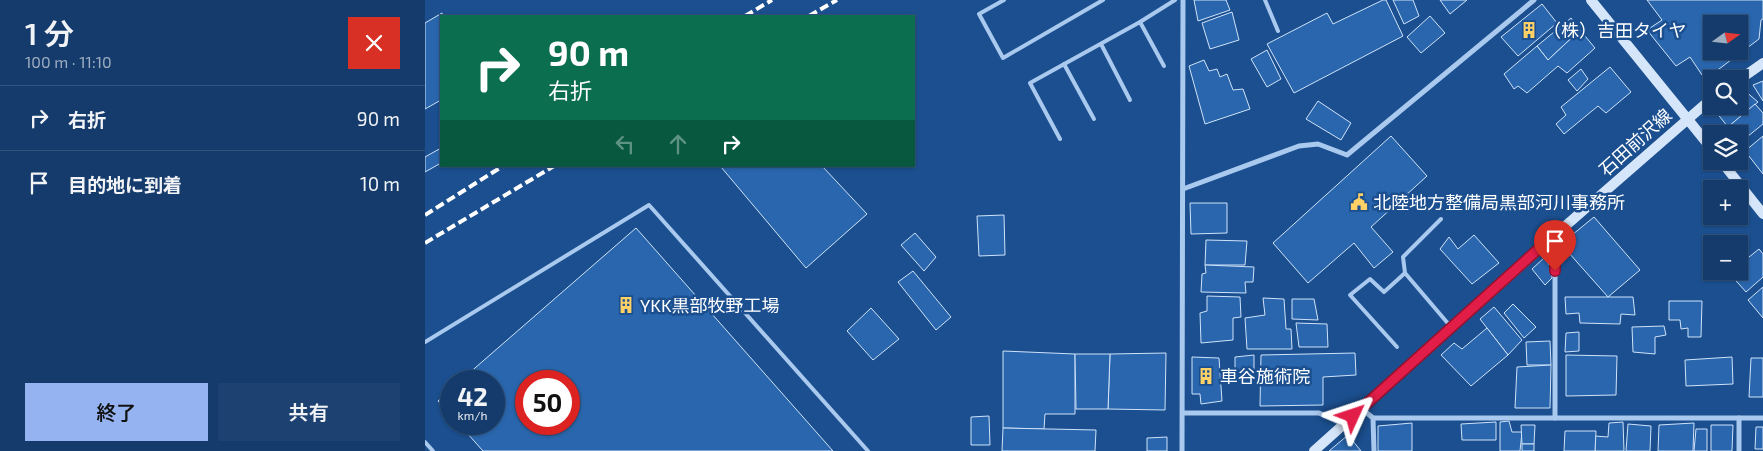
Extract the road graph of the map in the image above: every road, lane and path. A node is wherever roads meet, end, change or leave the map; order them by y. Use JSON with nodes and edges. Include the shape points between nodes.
{"nodes":[{"id":1,"x":1004,"y":0,"type":"edge"},
{"id":2,"x":1103,"y":0,"type":"edge"},
{"id":3,"x":1175,"y":0,"type":"edge"},
{"id":4,"x":1183,"y":0,"type":"edge"},
{"id":5,"x":1265,"y":0,"type":"edge"},
{"id":6,"x":1534,"y":0,"type":"edge"},
{"id":7,"x":1591,"y":0,"type":"edge"},
{"id":8,"x":1140,"y":22,"type":"junction"},
{"id":9,"x":1278,"y":31,"type":"dead end"},
{"id":10,"x":1101,"y":44,"type":"junction"},
{"id":11,"x":1763,"y":62,"type":"edge"},
{"id":12,"x":1064,"y":64,"type":"junction"},
{"id":13,"x":1164,"y":66,"type":"dead end"},
{"id":14,"x":1748,"y":73,"type":"edge"},
{"id":15,"x":1130,"y":100,"type":"dead end"},
{"id":16,"x":1703,"y":107,"type":"edge"},
{"id":17,"x":1094,"y":120,"type":"dead end"},
{"id":18,"x":1687,"y":120,"type":"junction"},
{"id":19,"x":1061,"y":139,"type":"dead end"},
{"id":20,"x":1703,"y":139,"type":"edge"},
{"id":21,"x":1728,"y":170,"type":"edge"},
{"id":22,"x":1183,"y":189,"type":"junction"},
{"id":23,"x":1763,"y":214,"type":"edge"},
{"id":24,"x":1441,"y":219,"type":"dead end"},
{"id":25,"x":1555,"y":234,"type":"junction"},
{"id":26,"x":1405,"y":273,"type":"junction"},
{"id":27,"x":1451,"y":327,"type":"junction"},
{"id":28,"x":425,"y":342,"type":"edge"},
{"id":29,"x":1397,"y":347,"type":"dead end"},
{"id":30,"x":1362,"y":408,"type":"junction"},
{"id":31,"x":1183,"y":414,"type":"junction"},
{"id":32,"x":1373,"y":418,"type":"junction"},
{"id":33,"x":1555,"y":418,"type":"junction"},
{"id":34,"x":1739,"y":418,"type":"junction"},
{"id":35,"x":1763,"y":418,"type":"edge"},
{"id":36,"x":1343,"y":424,"type":"junction"},
{"id":37,"x":425,"y":442,"type":"edge"},
{"id":38,"x":433,"y":451,"type":"edge"},
{"id":39,"x":868,"y":451,"type":"edge"},
{"id":40,"x":1182,"y":451,"type":"edge"},
{"id":41,"x":1314,"y":451,"type":"edge"},
{"id":42,"x":1374,"y":451,"type":"edge"},
{"id":43,"x":1739,"y":451,"type":"edge"}],
"edges":[{"from":1,"to":2,"type":"lane","via":[[979,14],[1003,58]]},
{"from":3,"to":8,"type":"lane"},
{"from":4,"to":22,"type":"street"},
{"from":5,"to":9,"type":"lane"},
{"from":6,"to":22,"type":"street","via":[[1347,155],[1319,144],[1299,146]]},
{"from":7,"to":18,"type":"main road","name":"石田前沢線"},
{"from":8,"to":10,"type":"lane"},
{"from":8,"to":13,"type":"lane"},
{"from":10,"to":12,"type":"lane"},
{"from":10,"to":15,"type":"lane"},
{"from":11,"to":14,"type":"main road"},
{"from":12,"to":17,"type":"lane"},
{"from":12,"to":19,"type":"lane","via":[[1030,83]]},
{"from":16,"to":18,"type":"main road"},
{"from":18,"to":20,"type":"main road"},
{"from":18,"to":25,"type":"main road","name":"石田前沢線"},
{"from":21,"to":23,"type":"main road"},
{"from":22,"to":31,"type":"street"},
{"from":24,"to":26,"type":"lane","via":[[1403,257]]},
{"from":25,"to":27,"type":"main road","name":"石田前沢線"},
{"from":25,"to":33,"type":"street"},
{"from":26,"to":27,"type":"lane"},
{"from":26,"to":29,"type":"lane","via":[[1384,292],[1370,279],[1351,295]]},
{"from":27,"to":30,"type":"main road","name":"石田前沢線"},
{"from":28,"to":39,"type":"lane","via":[[649,205]]},
{"from":30,"to":32,"type":"street"},
{"from":30,"to":36,"type":"main road","name":"石田前沢線"},
{"from":31,"to":36,"type":"street","via":[[1319,413]]},
{"from":31,"to":40,"type":"street"},
{"from":32,"to":33,"type":"street"},
{"from":32,"to":42,"type":"street"},
{"from":33,"to":34,"type":"street"},
{"from":34,"to":35,"type":"street"},
{"from":34,"to":43,"type":"street"},
{"from":36,"to":41,"type":"main road","name":"石田前沢線"},
{"from":37,"to":38,"type":"lane"}]}
